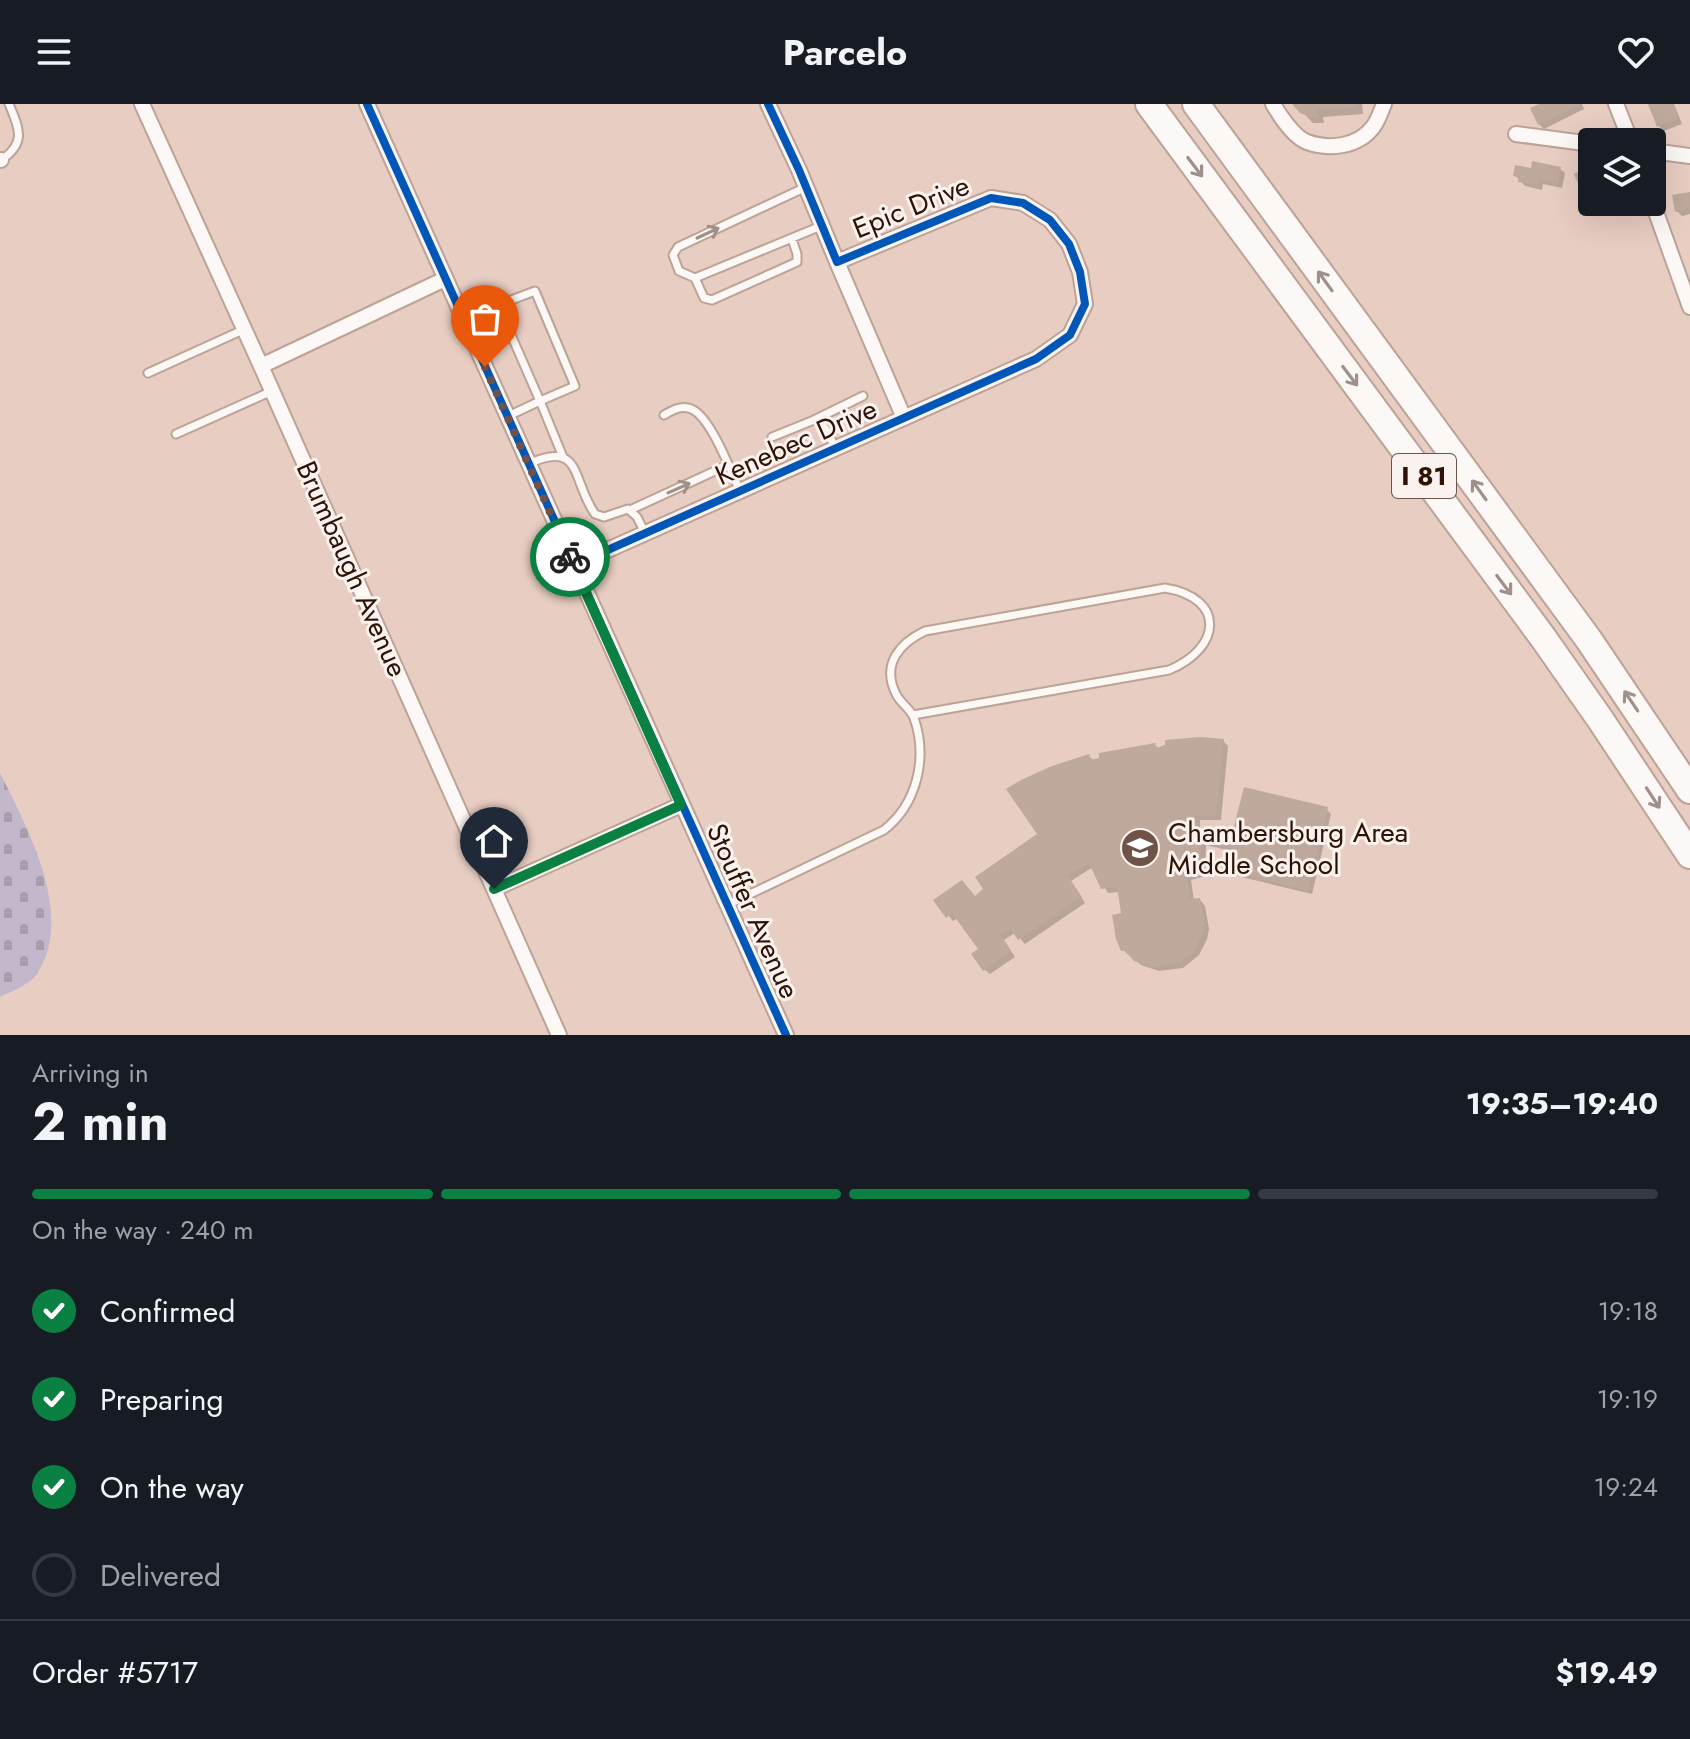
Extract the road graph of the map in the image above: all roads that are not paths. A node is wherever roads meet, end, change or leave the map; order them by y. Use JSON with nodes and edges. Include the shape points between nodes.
{"nodes":[{"id":1,"x":9,"y":104,"type":"edge"},
{"id":2,"x":142,"y":104,"type":"edge"},
{"id":3,"x":367,"y":104,"type":"edge"},
{"id":4,"x":768,"y":104,"type":"edge"},
{"id":5,"x":1149,"y":104,"type":"edge"},
{"id":6,"x":1273,"y":104,"type":"edge"},
{"id":7,"x":1384,"y":104,"type":"edge"},
{"id":8,"x":1616,"y":104,"type":"edge"},
{"id":9,"x":1202,"y":111,"type":"edge"},
{"id":10,"x":1625,"y":128,"type":"edge"},
{"id":11,"x":1516,"y":134,"type":"dead end"},
{"id":12,"x":1578,"y":142,"type":"edge"},
{"id":13,"x":1666,"y":153,"type":"edge"},
{"id":14,"x":1690,"y":156,"type":"edge"},
{"id":15,"x":1,"y":160,"type":"edge"},
{"id":16,"x":806,"y":187,"type":"junction"},
{"id":17,"x":1657,"y":216,"type":"edge"},
{"id":18,"x":821,"y":226,"type":"junction"},
{"id":19,"x":792,"y":239,"type":"junction"},
{"id":20,"x":837,"y":262,"type":"junction"},
{"id":21,"x":695,"y":278,"type":"junction"},
{"id":22,"x":445,"y":279,"type":"junction"},
{"id":23,"x":498,"y":305,"type":"junction"},
{"id":24,"x":1690,"y":307,"type":"edge"},
{"id":25,"x":463,"y":318,"type":"junction"},
{"id":26,"x":245,"y":329,"type":"junction"},
{"id":27,"x":1036,"y":359,"type":"joint"},
{"id":28,"x":261,"y":366,"type":"junction"},
{"id":29,"x":148,"y":373,"type":"dead end"},
{"id":30,"x":272,"y":391,"type":"junction"},
{"id":31,"x":863,"y":396,"type":"dead end"},
{"id":32,"x":540,"y":401,"type":"junction"},
{"id":33,"x":664,"y":415,"type":"dead end"},
{"id":34,"x":507,"y":416,"type":"junction"},
{"id":35,"x":904,"y":418,"type":"junction"},
{"id":36,"x":814,"y":420,"type":"junction"},
{"id":37,"x":176,"y":434,"type":"dead end"},
{"id":38,"x":772,"y":437,"type":"dead end"},
{"id":39,"x":835,"y":448,"type":"junction"},
{"id":40,"x":563,"y":457,"type":"junction"},
{"id":41,"x":528,"y":464,"type":"junction"},
{"id":42,"x":728,"y":465,"type":"junction"},
{"id":43,"x":740,"y":491,"type":"junction"},
{"id":44,"x":630,"y":510,"type":"junction"},
{"id":45,"x":645,"y":533,"type":"junction"},
{"id":46,"x":574,"y":565,"type":"junction"},
{"id":47,"x":913,"y":715,"type":"junction"},
{"id":48,"x":1690,"y":790,"type":"edge"},
{"id":49,"x":681,"y":805,"type":"junction"},
{"id":50,"x":1690,"y":855,"type":"edge"},
{"id":51,"x":494,"y":889,"type":"junction"},
{"id":52,"x":727,"y":905,"type":"junction"},
{"id":53,"x":559,"y":1035,"type":"edge"},
{"id":54,"x":786,"y":1035,"type":"edge"}],
"edges":[{"from":1,"to":15,"type":"lane","via":[[19,129],[18,143]]},
{"from":2,"to":26,"type":"street","name":"Brumbaugh Avenue"},
{"from":3,"to":22,"type":"street","name":"Stouffer Avenue"},
{"from":4,"to":16,"type":"street","name":"Epic Drive"},
{"from":5,"to":50,"type":"highway","number":"I 81","one_way":true,"via":[[1552,651]]},
{"from":6,"to":7,"type":"street","via":[[1305,142],[1332,146],[1353,143],[1372,129]]},
{"from":8,"to":10,"type":"street"},
{"from":48,"to":9,"type":"highway","number":"I 81","one_way":true,"via":[[1589,640]]},
{"from":11,"to":12,"type":"street"},
{"from":13,"to":14,"type":"street"},
{"from":16,"to":18,"type":"street","name":"Epic Drive"},
{"from":21,"to":16,"type":"lane","one_way":true,"via":[[679,271],[673,255],[678,247]]},
{"from":17,"to":24,"type":"street"},
{"from":18,"to":19,"type":"lane"},
{"from":18,"to":20,"type":"street","name":"Epic Drive"},
{"from":19,"to":21,"type":"lane"},
{"from":19,"to":21,"type":"lane","via":[[797,262],[723,296],[704,298]]},
{"from":20,"to":27,"type":"street","name":"Epic Drive","via":[[991,198],[1023,203],[1050,220],[1069,244],[1085,304],[1070,335]]},
{"from":20,"to":35,"type":"street"},
{"from":22,"to":25,"type":"street","name":"Stouffer Avenue"},
{"from":22,"to":28,"type":"street"},
{"from":23,"to":25,"type":"lane"},
{"from":23,"to":32,"type":"lane"},
{"from":23,"to":32,"type":"lane","via":[[535,291],[575,386]]},
{"from":25,"to":34,"type":"street","name":"Stouffer Avenue"},
{"from":26,"to":28,"type":"street","name":"Brumbaugh Avenue"},
{"from":26,"to":29,"type":"lane"},
{"from":27,"to":35,"type":"street","name":"Kenebec Drive"},
{"from":28,"to":30,"type":"street","name":"Brumbaugh Avenue"},
{"from":30,"to":37,"type":"lane"},
{"from":30,"to":51,"type":"street","name":"Brumbaugh Avenue"},
{"from":31,"to":36,"type":"lane"},
{"from":32,"to":34,"type":"lane"},
{"from":32,"to":40,"type":"lane"},
{"from":33,"to":42,"type":"lane","via":[[688,408],[701,415]]},
{"from":34,"to":41,"type":"street","name":"Stouffer Avenue"},
{"from":35,"to":39,"type":"street","name":"Kenebec Drive"},
{"from":36,"to":38,"type":"lane"},
{"from":36,"to":39,"type":"lane","via":[[826,429]]},
{"from":39,"to":43,"type":"street","name":"Kenebec Drive"},
{"from":40,"to":41,"type":"lane","via":[[548,455]]},
{"from":40,"to":44,"type":"lane","via":[[595,514],[604,517]]},
{"from":41,"to":46,"type":"street","name":"Stouffer Avenue"},
{"from":42,"to":43,"type":"lane"},
{"from":44,"to":42,"type":"lane","one_way":true},
{"from":43,"to":45,"type":"street","name":"Kenebec Drive"},
{"from":44,"to":45,"type":"lane"},
{"from":45,"to":46,"type":"street","name":"Kenebec Drive"},
{"from":46,"to":49,"type":"street","name":"Stouffer Avenue"},
{"from":47,"to":47,"type":"lane","via":[[895,693],[891,664],[899,648],[925,631],[1165,588],[1190,595],[1207,614],[1210,629],[1204,647],[1189,662],[1169,670]]},
{"from":47,"to":52,"type":"lane","via":[[919,741],[916,785],[897,819]]},
{"from":49,"to":51,"type":"street"},
{"from":49,"to":52,"type":"street","name":"Stouffer Avenue"},
{"from":51,"to":53,"type":"street","name":"Brumbaugh Avenue"},
{"from":52,"to":54,"type":"street","name":"Stouffer Avenue"}]}
